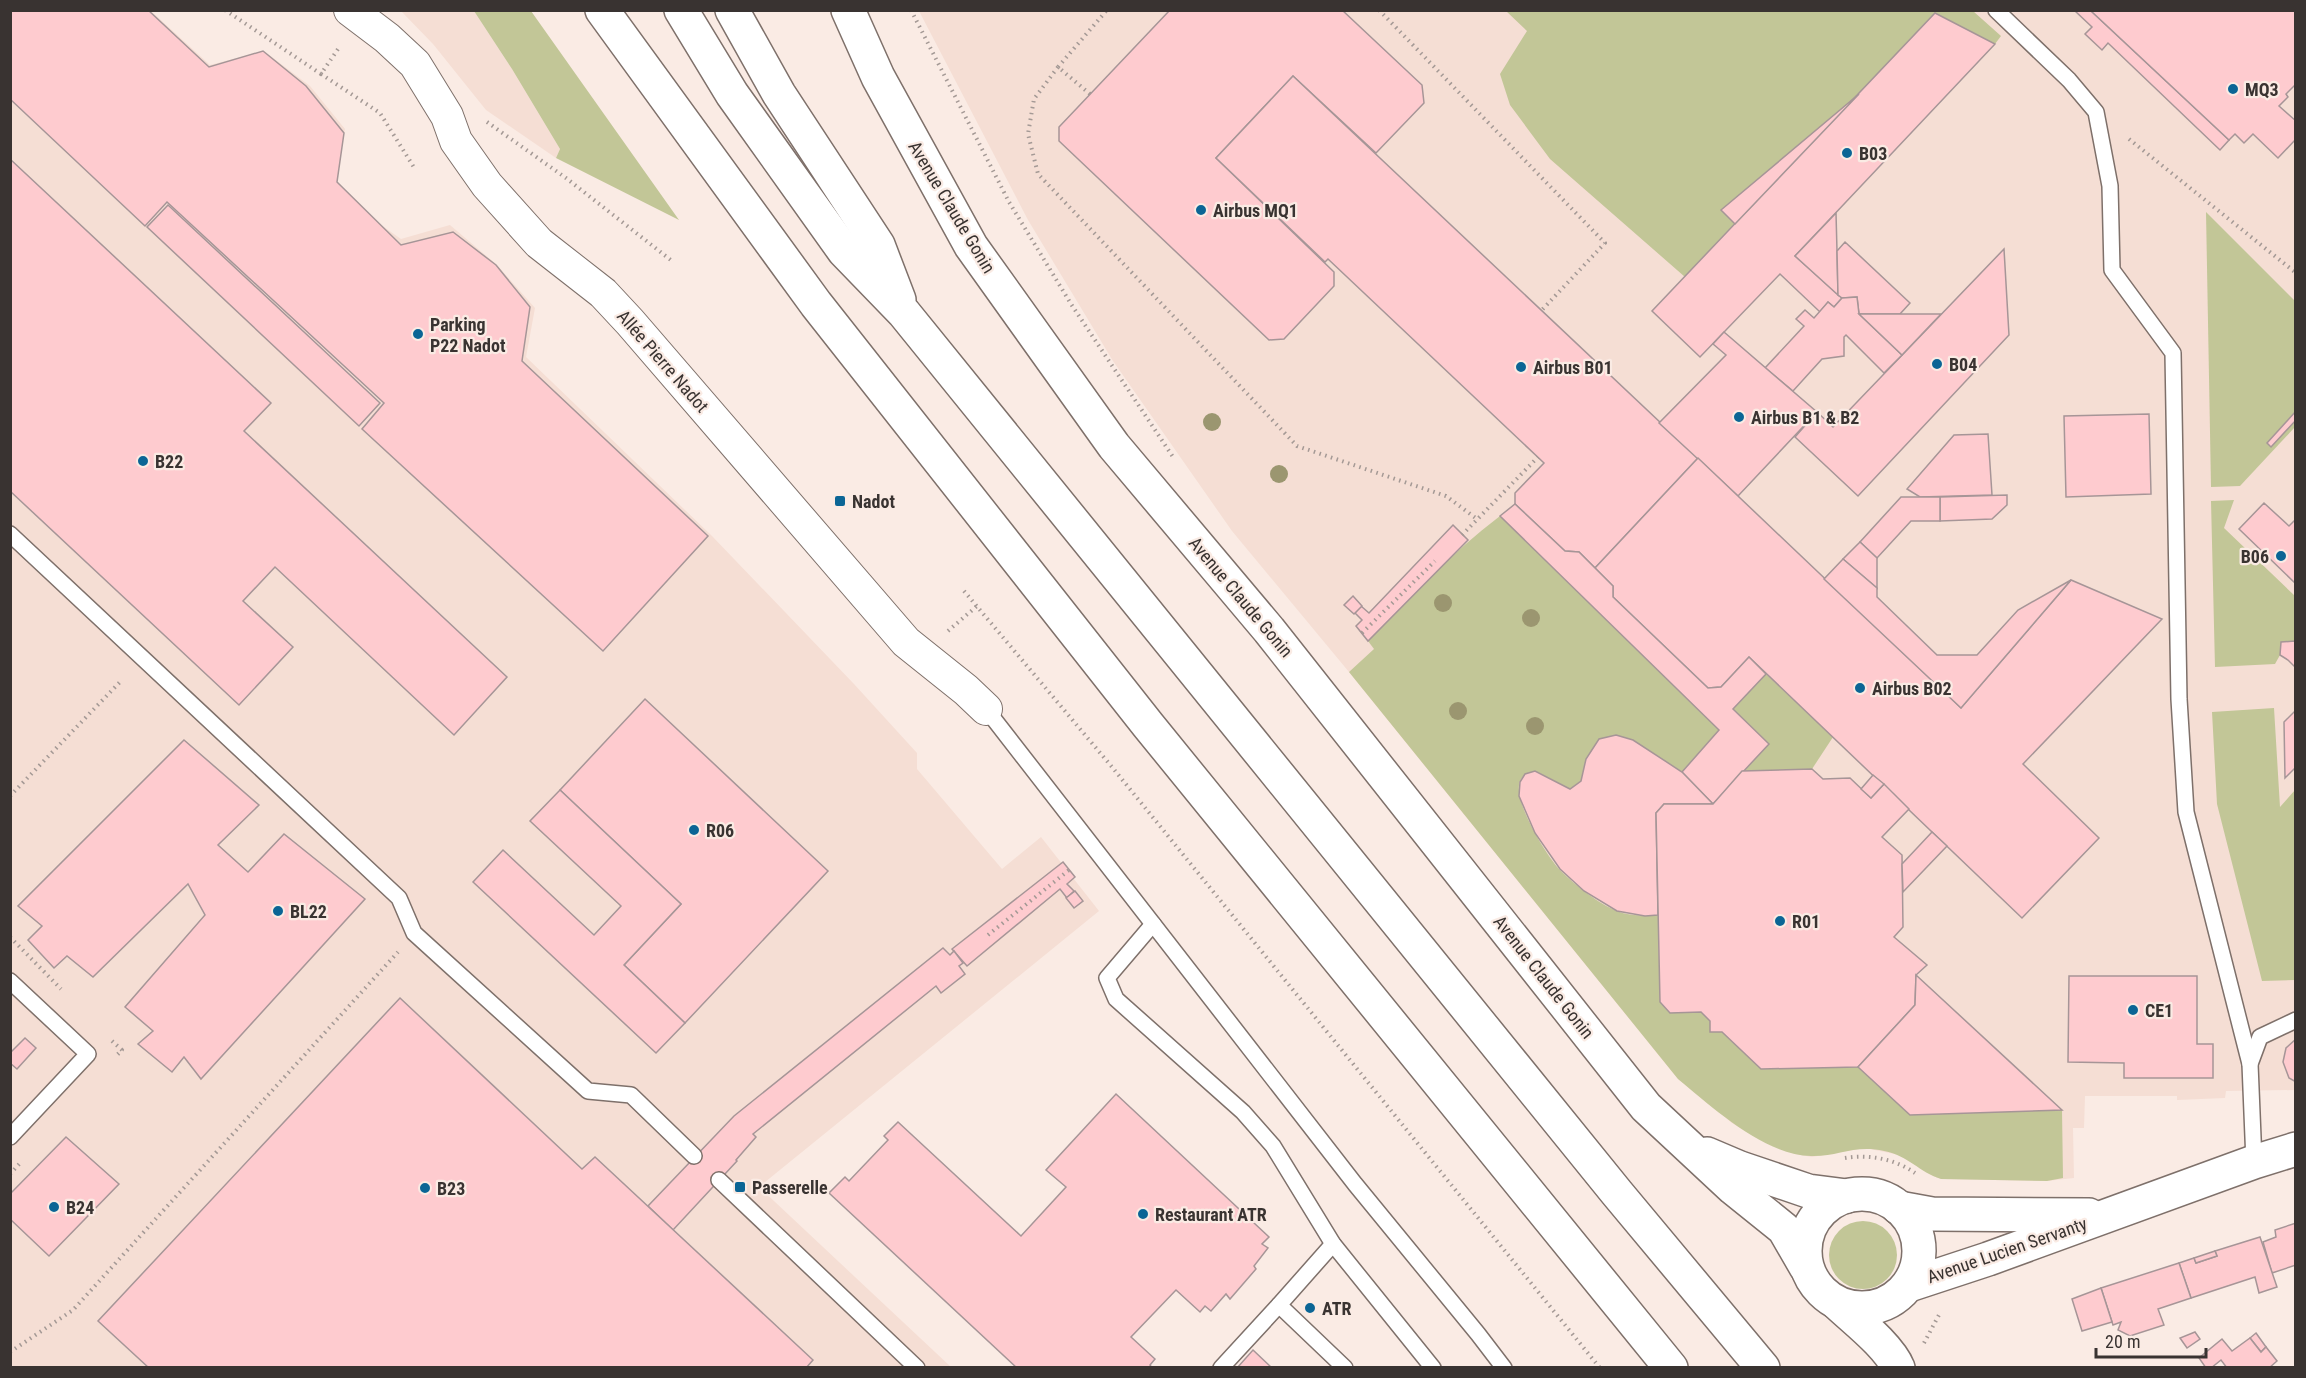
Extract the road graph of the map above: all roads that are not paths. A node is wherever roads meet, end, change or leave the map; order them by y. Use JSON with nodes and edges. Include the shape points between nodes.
{"nodes":[{"id":1,"x":602,"y":10,"type":"edge"},
{"id":2,"x":611,"y":10,"type":"edge"},
{"id":3,"x":681,"y":10,"type":"edge"},
{"id":4,"x":732,"y":10,"type":"edge"},
{"id":5,"x":848,"y":10,"type":"edge"},
{"id":6,"x":1996,"y":10,"type":"edge"},
{"id":7,"x":354,"y":13,"type":"edge"},
{"id":8,"x":656,"y":83,"type":"junction"},
{"id":9,"x":904,"y":313,"type":"junction"},
{"id":10,"x":10,"y":534,"type":"edge"},
{"id":11,"x":986,"y":709,"type":"joint"},
{"id":12,"x":1153,"y":924,"type":"junction"},
{"id":13,"x":10,"y":981,"type":"edge"},
{"id":14,"x":2295,"y":1020,"type":"edge"},
{"id":15,"x":2250,"y":1064,"type":"junction"},
{"id":16,"x":10,"y":1137,"type":"edge"},
{"id":17,"x":1689,"y":1146,"type":"junction"},
{"id":18,"x":2295,"y":1149,"type":"edge"},
{"id":19,"x":694,"y":1156,"type":"dead end"},
{"id":20,"x":2254,"y":1162,"type":"junction"},
{"id":21,"x":719,"y":1180,"type":"dead end"},
{"id":22,"x":1847,"y":1196,"type":"junction"},
{"id":23,"x":1899,"y":1208,"type":"junction"},
{"id":24,"x":2106,"y":1215,"type":"junction"},
{"id":25,"x":1333,"y":1244,"type":"junction"},
{"id":26,"x":1806,"y":1266,"type":"junction"},
{"id":27,"x":1909,"y":1285,"type":"junction"},
{"id":28,"x":1838,"y":1304,"type":"junction"},
{"id":29,"x":1279,"y":1305,"type":"junction"},
{"id":30,"x":917,"y":1368,"type":"edge"},
{"id":31,"x":1221,"y":1368,"type":"edge"},
{"id":32,"x":1346,"y":1368,"type":"edge"},
{"id":33,"x":1433,"y":1368,"type":"edge"},
{"id":34,"x":1504,"y":1368,"type":"edge"},
{"id":35,"x":1671,"y":1368,"type":"edge"},
{"id":36,"x":1763,"y":1368,"type":"edge"},
{"id":37,"x":1898,"y":1368,"type":"edge"}],
"edges":[{"from":1,"to":8,"type":"main road"},
{"from":2,"to":8,"type":"main road"},
{"from":3,"to":9,"type":"main road","via":[[732,94],[844,251]]},
{"from":4,"to":9,"type":"main road","via":[[779,94],[878,245]]},
{"from":5,"to":17,"type":"main road","name":"Avenue Claude Gonin","via":[[878,77],[971,246],[1114,446],[1269,630],[1646,1107]]},
{"from":6,"to":15,"type":"lane","via":[[2069,80],[2096,112],[2110,186],[2112,270],[2172,353],[2179,699],[2186,812]]},
{"from":7,"to":11,"type":"street","name":"Allée Pierre Nadot","via":[[415,64],[447,116],[456,141],[487,185],[539,243],[603,294],[630,322],[906,642]]},
{"from":8,"to":35,"type":"main road","via":[[816,304],[1111,679]]},
{"from":9,"to":36,"type":"main road"},
{"from":10,"to":19,"type":"lane","via":[[399,898],[414,933],[588,1091],[631,1095]]},
{"from":11,"to":12,"type":"lane"},
{"from":12,"to":25,"type":"lane","via":[[1107,978],[1116,999],[1243,1112],[1273,1146]]},
{"from":12,"to":34,"type":"lane"},
{"from":13,"to":16,"type":"lane","via":[[88,1054]]},
{"from":14,"to":15,"type":"lane","via":[[2260,1037]]},
{"from":15,"to":20,"type":"lane"},
{"from":17,"to":22,"type":"main road","name":"Avenue Claude Gonin","via":[[1808,1191]]},
{"from":17,"to":26,"type":"main road","name":"Avenue Claude Gonin","via":[[1732,1188],[1784,1229]]},
{"from":18,"to":20,"type":"main road","name":"Avenue Lucien Servanty"},
{"from":20,"to":24,"type":"main road","name":"Avenue Lucien Servanty"},
{"from":21,"to":30,"type":"lane"},
{"from":22,"to":23,"type":"main road","via":[[1874,1195]]},
{"from":22,"to":26,"type":"main road","via":[[1830,1203],[1817,1215],[1804,1249]]},
{"from":23,"to":24,"type":"main road","name":"Avenue Lucien Servanty","via":[[1932,1214]]},
{"from":23,"to":27,"type":"main road","via":[[1913,1224],[1919,1244],[1918,1266]]},
{"from":24,"to":27,"type":"main road","name":"Avenue Lucien Servanty"},
{"from":25,"to":29,"type":"lane"},
{"from":25,"to":33,"type":"lane"},
{"from":26,"to":28,"type":"main road","via":[[1818,1288]]},
{"from":27,"to":28,"type":"main road","via":[[1877,1307]]},
{"from":28,"to":37,"type":"main road","via":[[1876,1340]]},
{"from":29,"to":31,"type":"lane"},
{"from":29,"to":32,"type":"lane"}]}
